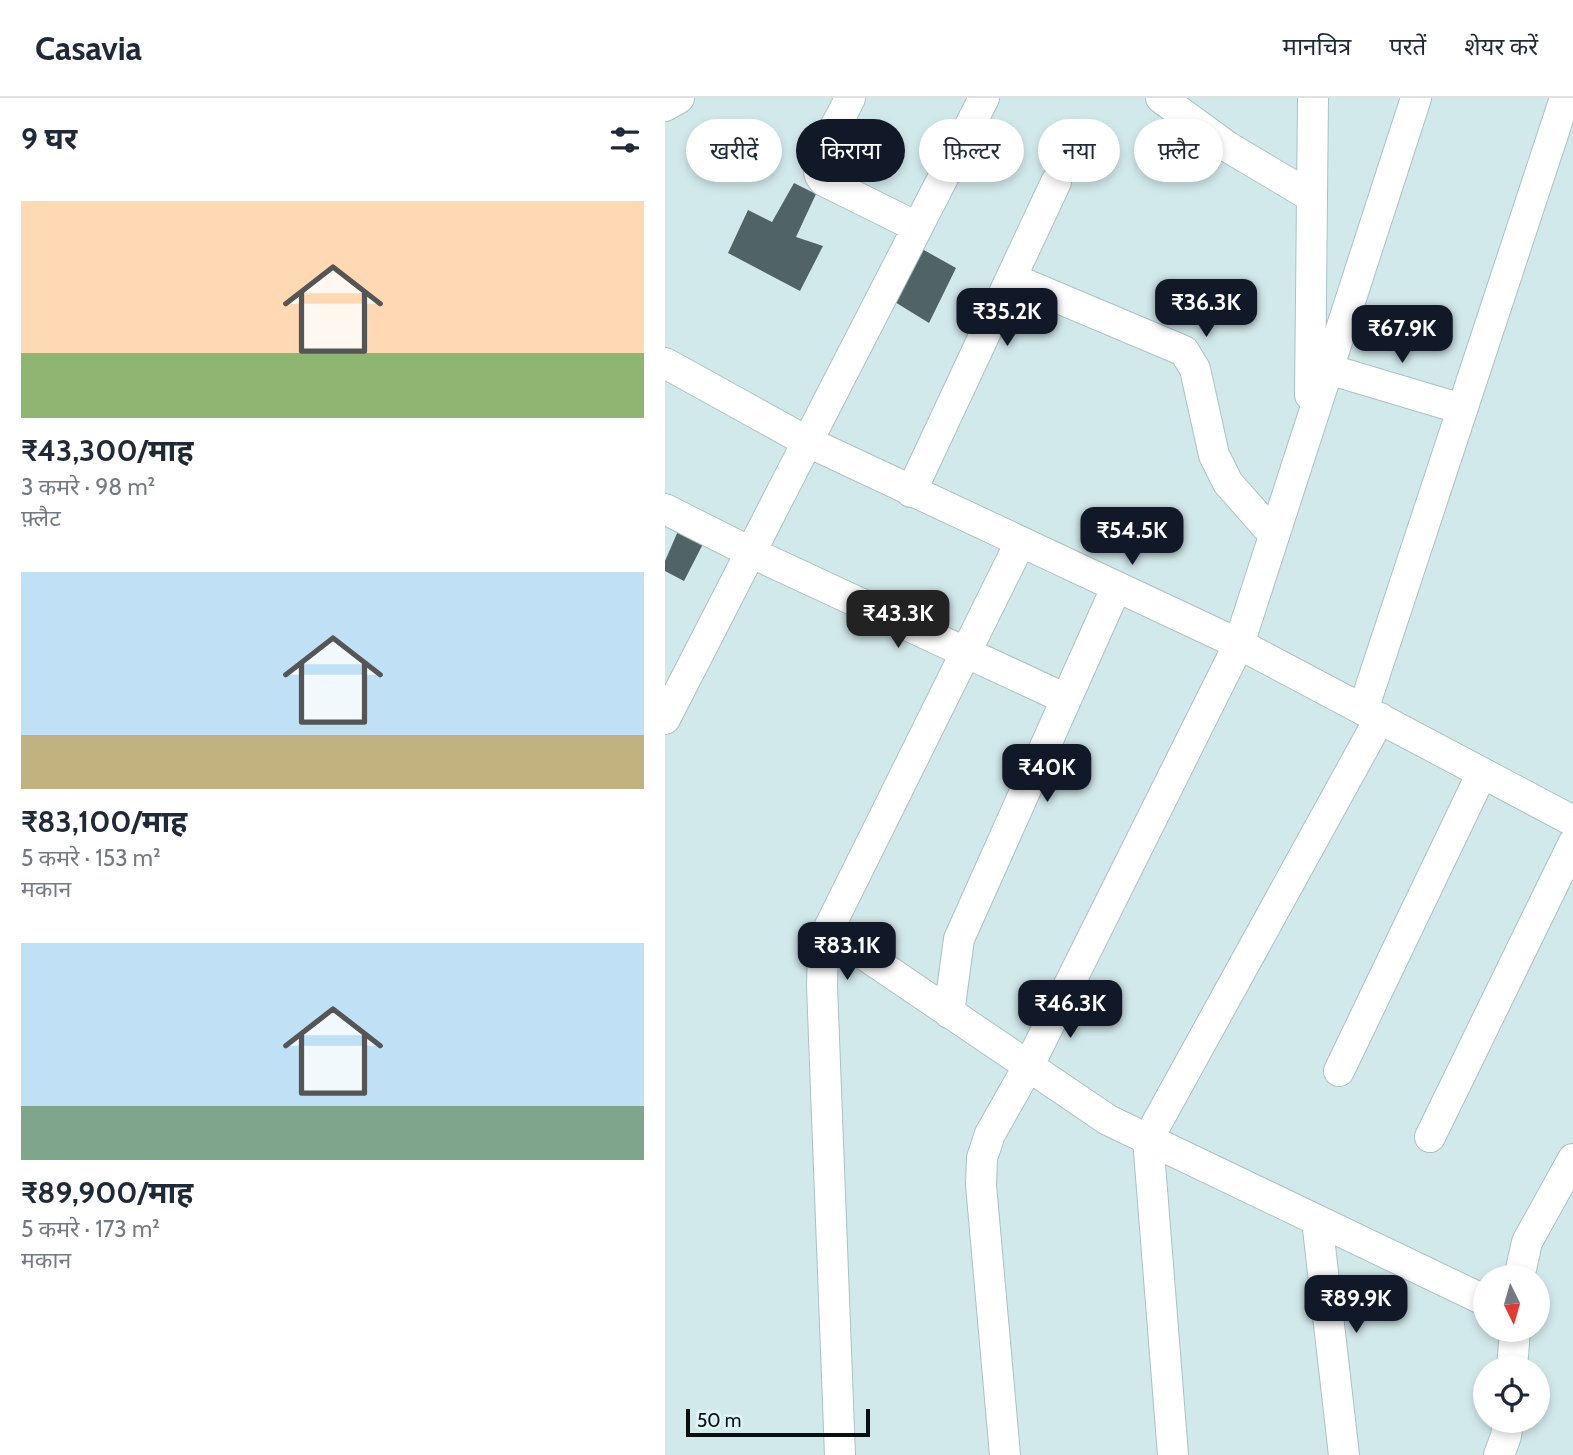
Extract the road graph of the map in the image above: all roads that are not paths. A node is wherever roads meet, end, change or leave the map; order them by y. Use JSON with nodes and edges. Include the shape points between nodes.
{"nodes":[{"id":1,"x":679,"y":98,"type":"edge"},
{"id":2,"x":850,"y":98,"type":"edge"},
{"id":3,"x":984,"y":98,"type":"edge"},
{"id":4,"x":1161,"y":98,"type":"edge"},
{"id":5,"x":1313,"y":98,"type":"edge"},
{"id":6,"x":1416,"y":98,"type":"edge"},
{"id":7,"x":1565,"y":98,"type":"edge"},
{"id":8,"x":665,"y":106,"type":"edge"},
{"id":9,"x":1056,"y":182,"type":"dead end"},
{"id":10,"x":1312,"y":197,"type":"junction"},
{"id":11,"x":917,"y":227,"type":"junction"},
{"id":12,"x":1011,"y":278,"type":"junction"},
{"id":13,"x":665,"y":363,"type":"edge"},
{"id":14,"x":1328,"y":369,"type":"junction"},
{"id":15,"x":1462,"y":409,"type":"junction"},
{"id":16,"x":1310,"y":424,"type":"junction"},
{"id":17,"x":806,"y":441,"type":"junction"},
{"id":18,"x":911,"y":492,"type":"junction"},
{"id":19,"x":665,"y":509,"type":"edge"},
{"id":20,"x":1274,"y":535,"type":"junction"},
{"id":21,"x":1020,"y":543,"type":"junction"},
{"id":22,"x":752,"y":554,"type":"junction"},
{"id":23,"x":1116,"y":588,"type":"junction"},
{"id":24,"x":1239,"y":644,"type":"junction"},
{"id":25,"x":965,"y":653,"type":"junction"},
{"id":26,"x":1066,"y":699,"type":"junction"},
{"id":27,"x":1371,"y":714,"type":"junction"},
{"id":28,"x":665,"y":719,"type":"edge"},
{"id":29,"x":1482,"y":773,"type":"junction"},
{"id":30,"x":1573,"y":821,"type":"edge"},
{"id":31,"x":1573,"y":844,"type":"edge"},
{"id":32,"x":828,"y":930,"type":"junction"},
{"id":33,"x":949,"y":1013,"type":"junction"},
{"id":34,"x":1028,"y":1067,"type":"junction"},
{"id":35,"x":1339,"y":1071,"type":"dead end"},
{"id":36,"x":1430,"y":1137,"type":"dead end"},
{"id":37,"x":1148,"y":1139,"type":"junction"},
{"id":38,"x":1573,"y":1159,"type":"edge"},
{"id":39,"x":1317,"y":1220,"type":"junction"},
{"id":40,"x":1523,"y":1265,"type":"edge"},
{"id":41,"x":1473,"y":1295,"type":"edge"},
{"id":42,"x":1506,"y":1433,"type":"edge"},
{"id":43,"x":840,"y":1455,"type":"edge"},
{"id":44,"x":1005,"y":1455,"type":"edge"},
{"id":45,"x":1173,"y":1455,"type":"edge"},
{"id":46,"x":1344,"y":1455,"type":"edge"},
{"id":47,"x":1499,"y":1455,"type":"edge"}],
"edges":[{"from":1,"to":8,"type":"street"},
{"from":2,"to":11,"type":"street","via":[[818,167],[819,176]]},
{"from":3,"to":11,"type":"street"},
{"from":4,"to":10,"type":"street","via":[[1228,147]]},
{"from":5,"to":10,"type":"street"},
{"from":6,"to":14,"type":"street"},
{"from":7,"to":15,"type":"street"},
{"from":9,"to":12,"type":"street"},
{"from":10,"to":16,"type":"street"},
{"from":11,"to":17,"type":"street"},
{"from":12,"to":18,"type":"street"},
{"from":12,"to":20,"type":"street","via":[[1184,351],[1195,369],[1214,455],[1228,483]]},
{"from":13,"to":17,"type":"street"},
{"from":14,"to":15,"type":"street"},
{"from":14,"to":16,"type":"street"},
{"from":15,"to":27,"type":"street"},
{"from":16,"to":20,"type":"street"},
{"from":17,"to":18,"type":"street"},
{"from":17,"to":22,"type":"street"},
{"from":18,"to":21,"type":"street"},
{"from":19,"to":22,"type":"street"},
{"from":20,"to":24,"type":"street"},
{"from":21,"to":23,"type":"street"},
{"from":21,"to":25,"type":"street"},
{"from":22,"to":25,"type":"street"},
{"from":22,"to":28,"type":"street"},
{"from":23,"to":24,"type":"street"},
{"from":23,"to":26,"type":"street"},
{"from":24,"to":27,"type":"street"},
{"from":24,"to":34,"type":"street"},
{"from":25,"to":26,"type":"street"},
{"from":25,"to":32,"type":"street"},
{"from":26,"to":33,"type":"street","via":[[959,939]]},
{"from":27,"to":29,"type":"street"},
{"from":27,"to":37,"type":"street"},
{"from":29,"to":30,"type":"street"},
{"from":29,"to":35,"type":"street"},
{"from":31,"to":36,"type":"street"},
{"from":32,"to":33,"type":"street"},
{"from":32,"to":43,"type":"street","via":[[822,986]]},
{"from":33,"to":34,"type":"street"},
{"from":34,"to":37,"type":"street","via":[[1108,1120]]},
{"from":34,"to":44,"type":"street","via":[[990,1134],[982,1158]]},
{"from":37,"to":39,"type":"street"},
{"from":37,"to":45,"type":"street"},
{"from":38,"to":40,"type":"street","via":[[1527,1242]]},
{"from":39,"to":41,"type":"street"},
{"from":39,"to":46,"type":"street"},
{"from":42,"to":47,"type":"street"}]}
